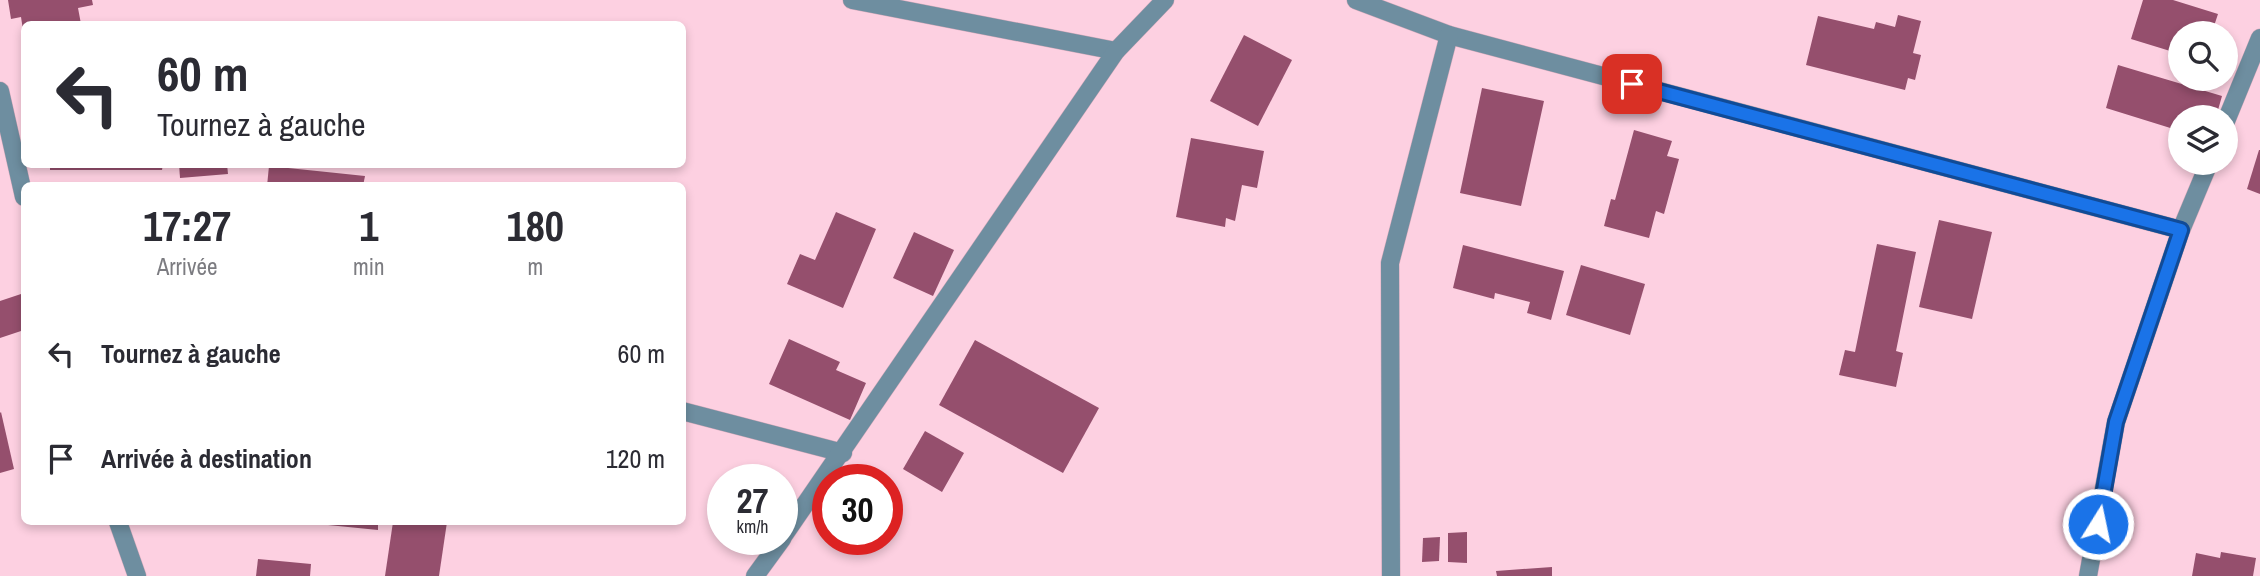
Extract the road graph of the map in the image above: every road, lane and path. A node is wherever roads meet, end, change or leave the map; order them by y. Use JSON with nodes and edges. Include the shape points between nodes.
{"nodes":[{"id":1,"x":852,"y":0,"type":"edge"},
{"id":2,"x":1165,"y":0,"type":"edge"},
{"id":3,"x":1356,"y":0,"type":"edge"},
{"id":4,"x":1449,"y":35,"type":"junction"},
{"id":5,"x":2260,"y":38,"type":"edge"},
{"id":6,"x":1116,"y":51,"type":"junction"},
{"id":7,"x":0,"y":91,"type":"edge"},
{"id":8,"x":2233,"y":105,"type":"edge"},
{"id":9,"x":2204,"y":175,"type":"edge"},
{"id":10,"x":21,"y":184,"type":"edge"},
{"id":11,"x":2181,"y":230,"type":"junction"},
{"id":12,"x":686,"y":412,"type":"edge"},
{"id":13,"x":843,"y":453,"type":"junction"},
{"id":14,"x":798,"y":516,"type":"edge"},
{"id":15,"x":119,"y":525,"type":"edge"},
{"id":16,"x":770,"y":555,"type":"edge"},
{"id":17,"x":137,"y":576,"type":"edge"},
{"id":18,"x":755,"y":576,"type":"edge"},
{"id":19,"x":1391,"y":576,"type":"edge"},
{"id":20,"x":2088,"y":576,"type":"edge"}],
"edges":[{"from":1,"to":6,"type":"street"},
{"from":2,"to":6,"type":"street"},
{"from":3,"to":4,"type":"street"},
{"from":4,"to":11,"type":"street"},
{"from":4,"to":19,"type":"street","via":[[1391,263]]},
{"from":5,"to":8,"type":"street"},
{"from":6,"to":13,"type":"street"},
{"from":7,"to":10,"type":"street"},
{"from":9,"to":11,"type":"street"},
{"from":11,"to":20,"type":"street","via":[[2116,422]]},
{"from":12,"to":13,"type":"street"},
{"from":13,"to":14,"type":"street"},
{"from":15,"to":17,"type":"street"},
{"from":16,"to":18,"type":"street"}]}
